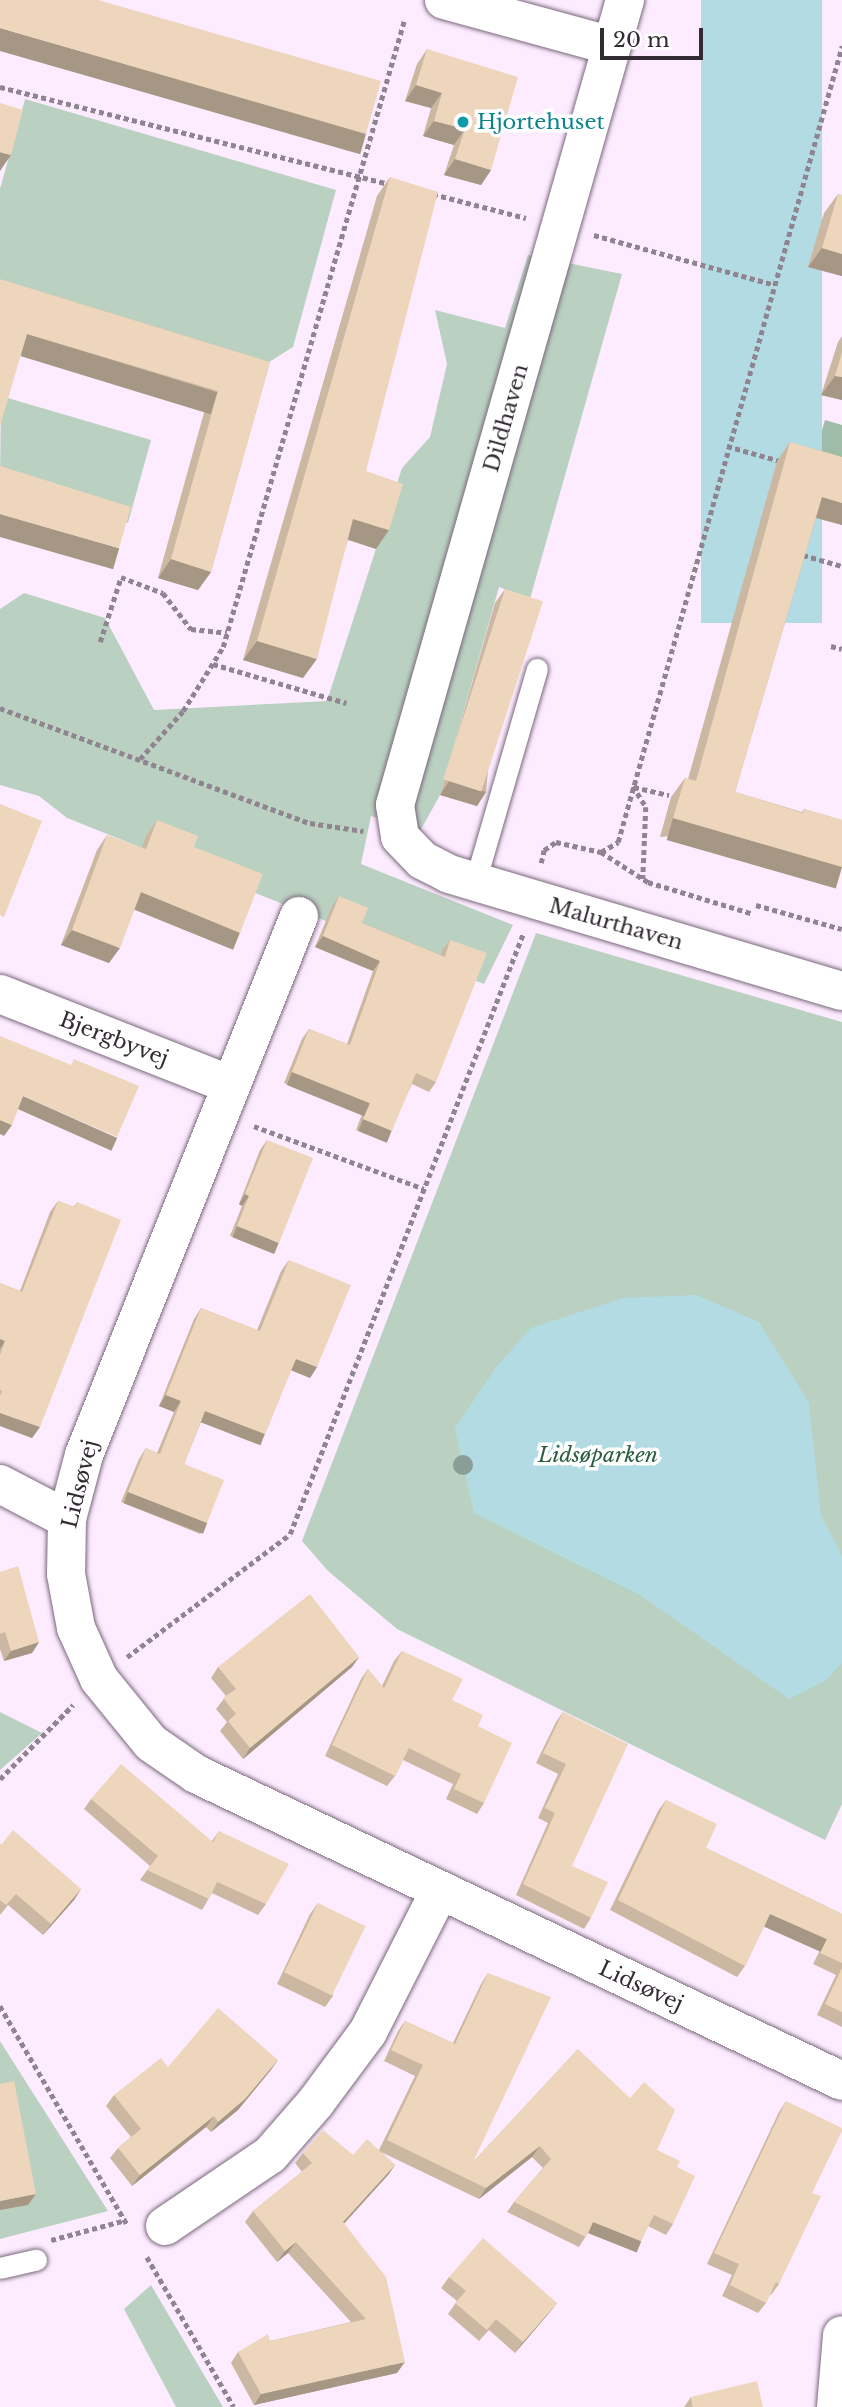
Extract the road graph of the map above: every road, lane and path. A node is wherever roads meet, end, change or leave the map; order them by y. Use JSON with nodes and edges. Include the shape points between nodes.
{"nodes":[{"id":1,"x":444,"y":0,"type":"edge"},
{"id":2,"x":625,"y":0,"type":"edge"},
{"id":3,"x":404,"y":21,"type":"dead end"},
{"id":4,"x":612,"y":46,"type":"junction"},
{"id":5,"x":842,"y":46,"type":"edge"},
{"id":6,"x":840,"y":60,"type":"edge"},
{"id":7,"x":0,"y":87,"type":"edge"},
{"id":8,"x":357,"y":176,"type":"junction"},
{"id":9,"x":397,"y":186,"type":"edge"},
{"id":10,"x":424,"y":192,"type":"edge"},
{"id":11,"x":530,"y":219,"type":"dead end"},
{"id":12,"x":587,"y":233,"type":"dead end"},
{"id":13,"x":772,"y":284,"type":"junction"},
{"id":14,"x":727,"y":446,"type":"junction"},
{"id":15,"x":791,"y":464,"type":"edge"},
{"id":16,"x":802,"y":555,"type":"edge"},
{"id":17,"x":842,"y":566,"type":"edge"},
{"id":18,"x":227,"y":633,"type":"junction"},
{"id":19,"x":100,"y":642,"type":"dead end"},
{"id":20,"x":831,"y":646,"type":"dead end"},
{"id":21,"x":842,"y":649,"type":"edge"},
{"id":22,"x":213,"y":664,"type":"junction"},
{"id":23,"x":537,"y":669,"type":"dead end"},
{"id":24,"x":346,"y":703,"type":"dead end"},
{"id":25,"x":0,"y":708,"type":"edge"},
{"id":26,"x":140,"y":759,"type":"junction"},
{"id":27,"x":634,"y":786,"type":"junction"},
{"id":28,"x":669,"y":795,"type":"dead end"},
{"id":29,"x":400,"y":837,"type":"junction"},
{"id":30,"x":601,"y":852,"type":"junction"},
{"id":31,"x":539,"y":870,"type":"dead end"},
{"id":32,"x":643,"y":879,"type":"junction"},
{"id":33,"x":475,"y":882,"type":"junction"},
{"id":34,"x":756,"y":905,"type":"dead end"},
{"id":35,"x":753,"y":914,"type":"dead end"},
{"id":36,"x":299,"y":916,"type":"dead end"},
{"id":37,"x":525,"y":928,"type":"dead end"},
{"id":38,"x":842,"y":929,"type":"edge"},
{"id":39,"x":842,"y":991,"type":"edge"},
{"id":40,"x":0,"y":994,"type":"edge"},
{"id":41,"x":223,"y":1098,"type":"junction"},
{"id":42,"x":424,"y":1189,"type":"junction"},
{"id":43,"x":0,"y":1484,"type":"edge"},
{"id":44,"x":67,"y":1519,"type":"junction"},
{"id":45,"x":99,"y":1679,"type":"junction"},
{"id":46,"x":0,"y":1779,"type":"edge"},
{"id":47,"x":440,"y":1890,"type":"junction"},
{"id":48,"x":0,"y":2006,"type":"edge"},
{"id":49,"x":842,"y":2081,"type":"edge"},
{"id":50,"x":125,"y":2220,"type":"junction"},
{"id":51,"x":148,"y":2238,"type":"junction"},
{"id":52,"x":36,"y":2260,"type":"joint"},
{"id":53,"x":0,"y":2268,"type":"edge"},
{"id":54,"x":842,"y":2335,"type":"edge"},
{"id":55,"x":234,"y":2407,"type":"edge"},
{"id":56,"x":836,"y":2407,"type":"edge"}],
"edges":[{"from":1,"to":4,"type":"street"},
{"from":2,"to":4,"type":"street","name":"Dildhaven"},
{"from":3,"to":8,"type":"path"},
{"from":4,"to":29,"type":"street","name":"Dildhaven","via":[[395,805]]},
{"from":5,"to":6,"type":"path"},
{"from":6,"to":13,"type":"path"},
{"from":7,"to":8,"type":"path"},
{"from":8,"to":9,"type":"path"},
{"from":8,"to":18,"type":"path"},
{"from":10,"to":11,"type":"path"},
{"from":12,"to":13,"type":"path"},
{"from":13,"to":14,"type":"path"},
{"from":14,"to":15,"type":"path"},
{"from":14,"to":27,"type":"path"},
{"from":16,"to":17,"type":"path"},
{"from":18,"to":19,"type":"path","via":[[191,629],[163,593],[121,577]]},
{"from":18,"to":22,"type":"path"},
{"from":20,"to":21,"type":"path"},
{"from":22,"to":24,"type":"path"},
{"from":22,"to":26,"type":"path","via":[[183,711]]},
{"from":23,"to":33,"type":"lane"},
{"from":25,"to":26,"type":"path"},
{"from":26,"to":29,"type":"path","via":[[310,823]]},
{"from":27,"to":28,"type":"path"},
{"from":27,"to":30,"type":"path","via":[[618,842]]},
{"from":27,"to":32,"type":"path","via":[[646,807]]},
{"from":29,"to":33,"type":"street","name":"Malurthaven","via":[[422,860]]},
{"from":30,"to":31,"type":"path","via":[[556,842],[544,850]]},
{"from":30,"to":32,"type":"path"},
{"from":32,"to":35,"type":"path"},
{"from":33,"to":39,"type":"street","name":"Malurthaven"},
{"from":34,"to":38,"type":"path"},
{"from":36,"to":41,"type":"street","name":"Lidsøvej"},
{"from":37,"to":42,"type":"path"},
{"from":40,"to":41,"type":"street","name":"Bjergbyvej"},
{"from":41,"to":42,"type":"path"},
{"from":41,"to":44,"type":"street","name":"Lidsøvej","via":[[84,1455]]},
{"from":42,"to":45,"type":"path","via":[[290,1534]]},
{"from":43,"to":44,"type":"street"},
{"from":44,"to":45,"type":"street","name":"Lidsøvej","via":[[66,1574],[76,1628]]},
{"from":45,"to":46,"type":"path"},
{"from":45,"to":47,"type":"street","name":"Lidsøvej","via":[[151,1743],[196,1774]]},
{"from":47,"to":49,"type":"street","name":"Lidsøvej"},
{"from":47,"to":51,"type":"street","via":[[368,2032],[316,2102],[270,2155]]},
{"from":48,"to":50,"type":"path"},
{"from":50,"to":51,"type":"path"},
{"from":50,"to":51,"type":"path"},
{"from":50,"to":52,"type":"path","via":[[54,2235]]},
{"from":51,"to":55,"type":"path"},
{"from":52,"to":53,"type":"lane"},
{"from":54,"to":56,"type":"street"}]}
